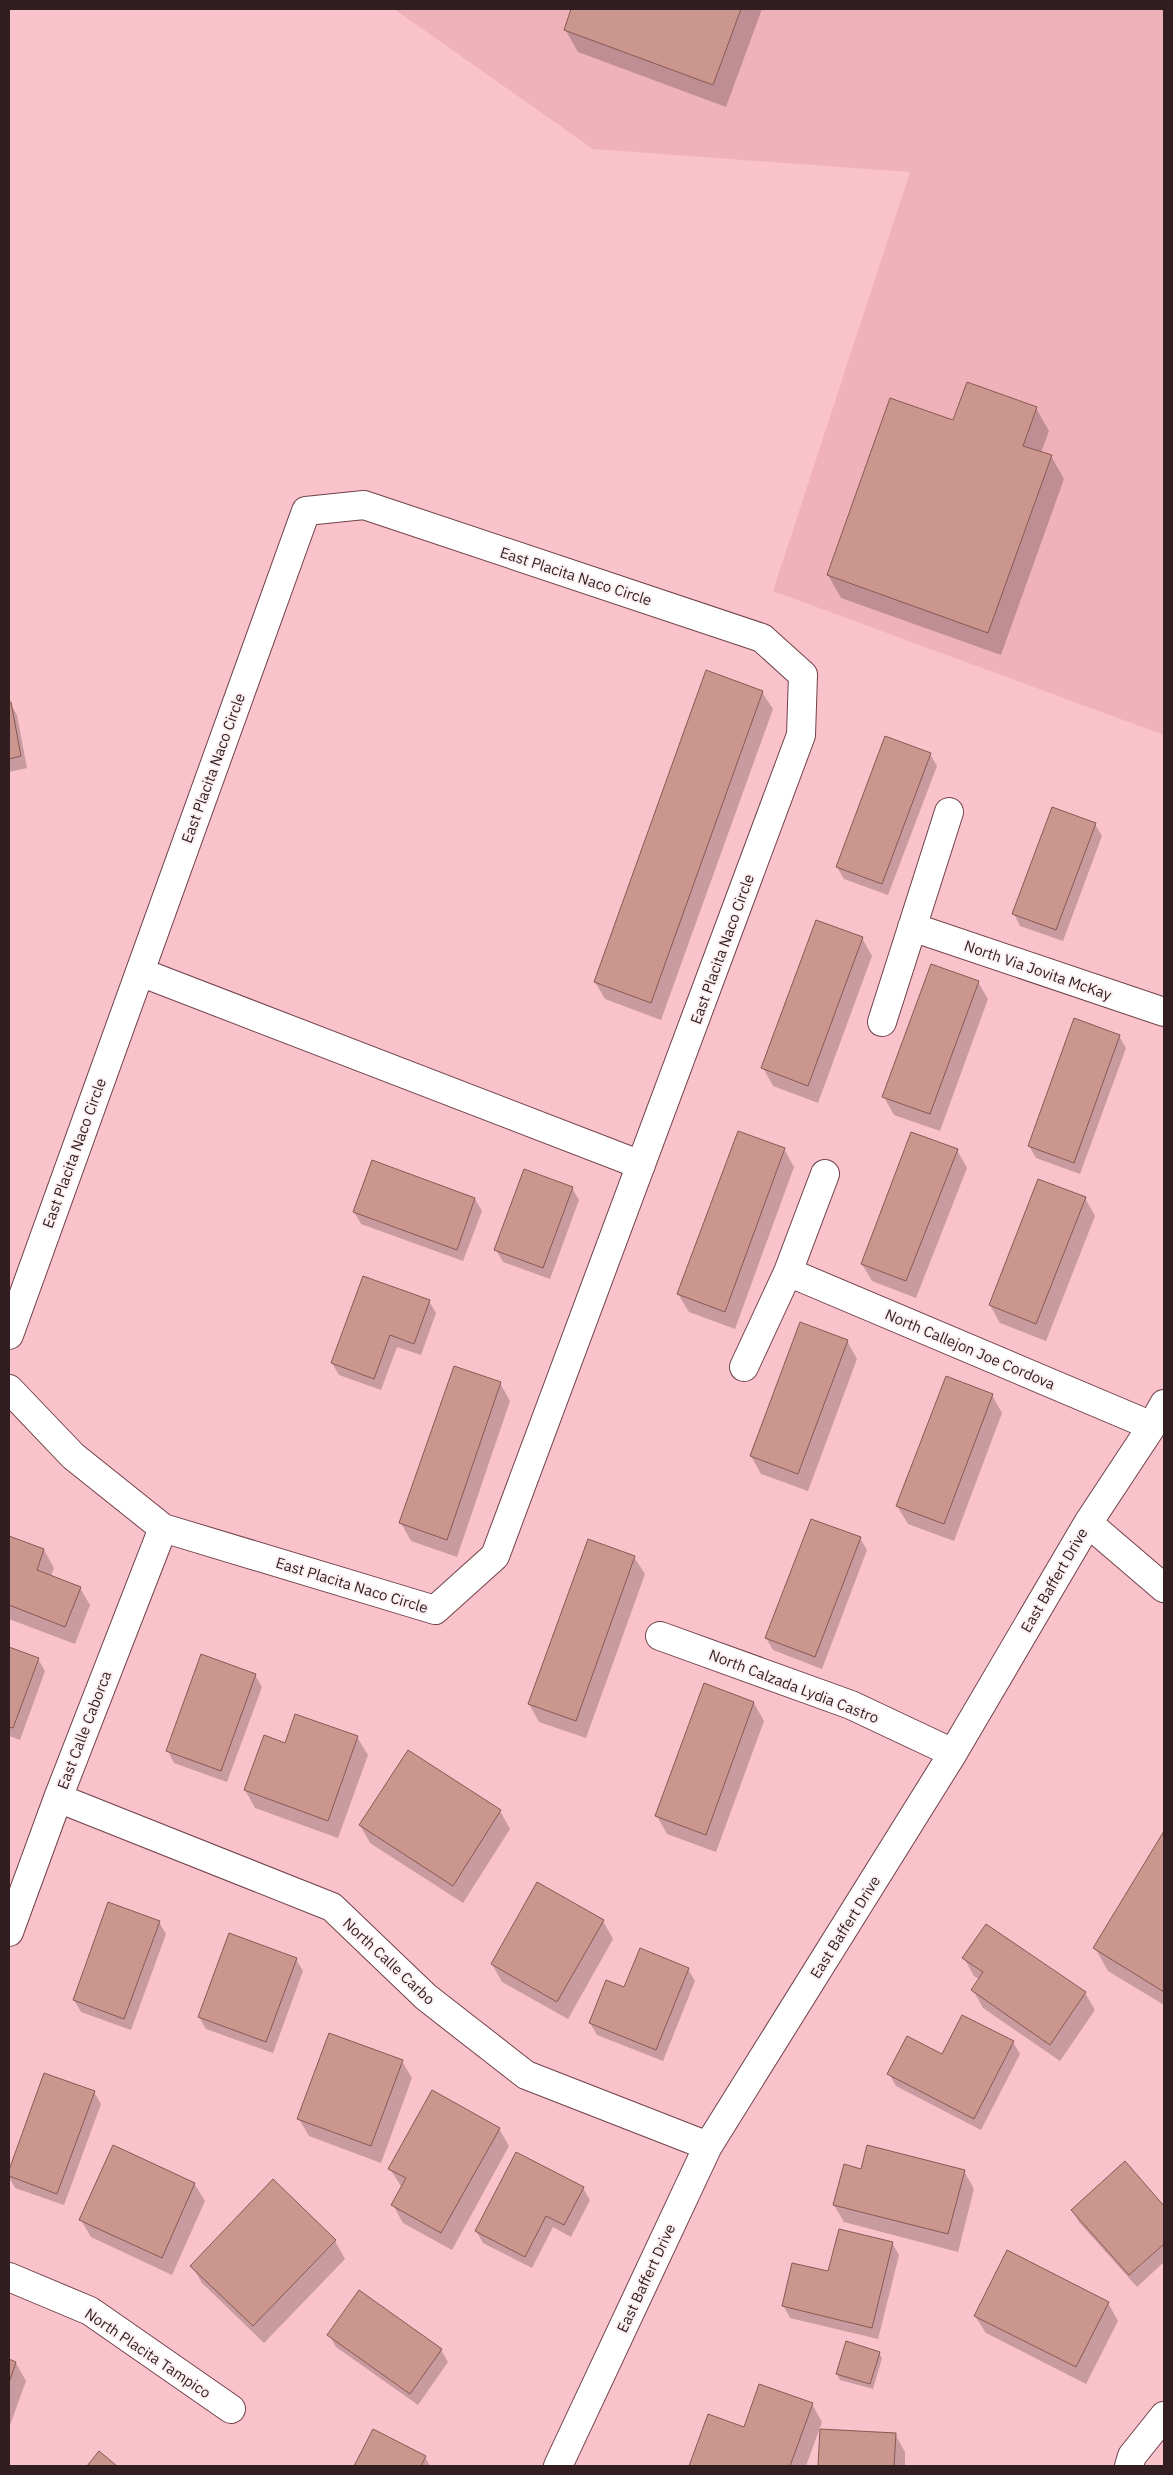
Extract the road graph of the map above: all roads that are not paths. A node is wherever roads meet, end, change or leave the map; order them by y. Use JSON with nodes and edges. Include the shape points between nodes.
{"nodes":[{"id":1,"x":949,"y":812,"type":"dead end"},
{"id":2,"x":912,"y":927,"type":"junction"},
{"id":3,"x":140,"y":972,"type":"junction"},
{"id":4,"x":1164,"y":1012,"type":"edge"},
{"id":5,"x":882,"y":1022,"type":"dead end"},
{"id":6,"x":641,"y":1165,"type":"junction"},
{"id":7,"x":825,"y":1174,"type":"dead end"},
{"id":8,"x":788,"y":1272,"type":"junction"},
{"id":9,"x":9,"y":1335,"type":"edge"},
{"id":10,"x":744,"y":1367,"type":"dead end"},
{"id":11,"x":9,"y":1389,"type":"edge"},
{"id":12,"x":1158,"y":1415,"type":"edge"},
{"id":13,"x":1088,"y":1523,"type":"junction"},
{"id":14,"x":163,"y":1528,"type":"junction"},
{"id":15,"x":1164,"y":1588,"type":"edge"},
{"id":16,"x":660,"y":1636,"type":"dead end"},
{"id":17,"x":953,"y":1753,"type":"junction"},
{"id":18,"x":58,"y":1798,"type":"junction"},
{"id":19,"x":9,"y":1932,"type":"edge"},
{"id":20,"x":708,"y":2146,"type":"junction"},
{"id":21,"x":9,"y":2278,"type":"edge"},
{"id":22,"x":231,"y":2409,"type":"dead end"},
{"id":23,"x":1164,"y":2416,"type":"edge"},
{"id":24,"x":558,"y":2466,"type":"edge"},
{"id":25,"x":1129,"y":2466,"type":"edge"}],
"edges":[{"from":1,"to":2,"type":"street"},
{"from":2,"to":4,"type":"street","name":"North Via Jovita McKay"},
{"from":2,"to":5,"type":"street"},
{"from":3,"to":6,"type":"street"},
{"from":3,"to":6,"type":"street","name":"East Placita Naco Circle","via":[[306,511],[364,505],[762,638],[804,675],[801,735]]},
{"from":3,"to":9,"type":"street","name":"East Placita Naco Circle"},
{"from":6,"to":14,"type":"street","name":"East Placita Naco Circle","via":[[495,1556],[435,1610]]},
{"from":7,"to":8,"type":"street"},
{"from":8,"to":10,"type":"street"},
{"from":8,"to":12,"type":"street","name":"North Callejon Joe Cordova"},
{"from":11,"to":14,"type":"street","name":"East Placita Naco Circle","via":[[73,1456]]},
{"from":12,"to":13,"type":"street","name":"East Baffert Drive"},
{"from":13,"to":15,"type":"street"},
{"from":13,"to":17,"type":"street","name":"East Baffert Drive"},
{"from":14,"to":18,"type":"street","name":"East Calle Caborca"},
{"from":16,"to":17,"type":"street","name":"North Calzada Lydia Castro","via":[[851,1705]]},
{"from":17,"to":20,"type":"street","name":"East Baffert Drive"},
{"from":18,"to":19,"type":"street","name":"East Calle Caborca"},
{"from":18,"to":20,"type":"street","name":"North Calle Carbo","via":[[332,1907],[426,1997],[526,2075]]},
{"from":20,"to":24,"type":"street","name":"East Baffert Drive"},
{"from":21,"to":22,"type":"street","name":"North Placita Tampico","via":[[90,2311]]},
{"from":23,"to":25,"type":"street","via":[[1132,2456]]}]}
